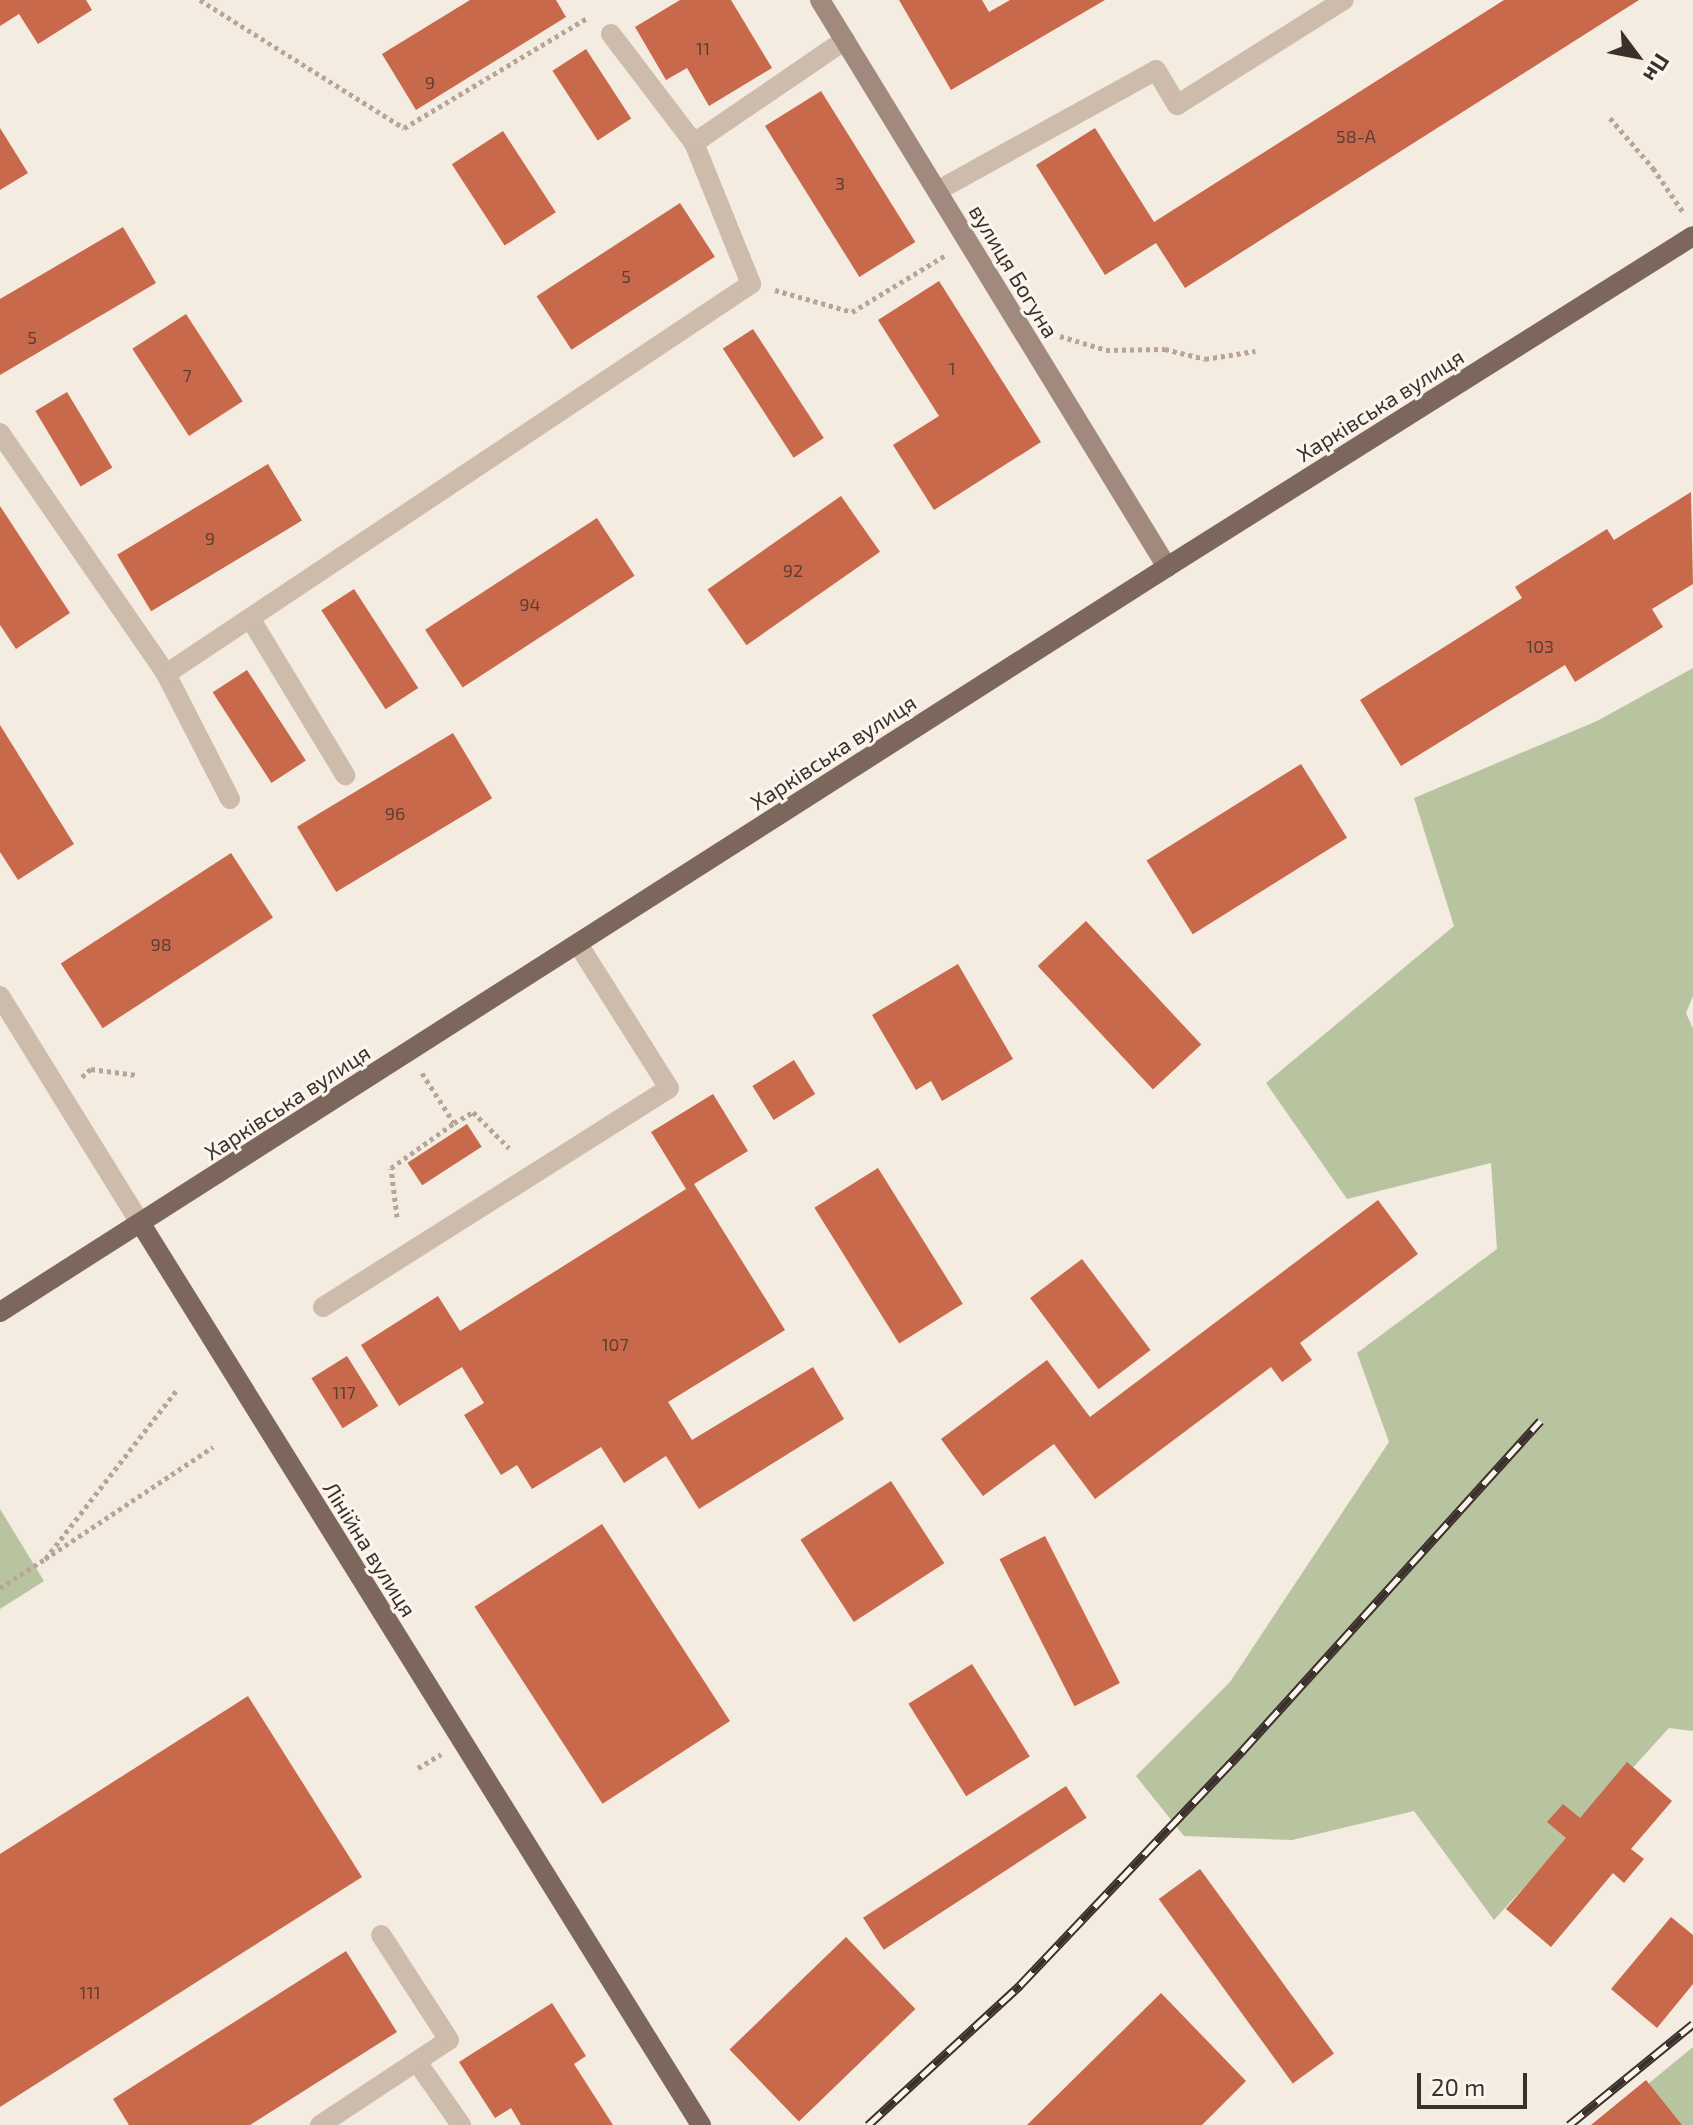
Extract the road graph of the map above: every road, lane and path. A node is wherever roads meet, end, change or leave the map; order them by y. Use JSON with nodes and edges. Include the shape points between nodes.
{"nodes":[{"id":1,"x":200,"y":0,"type":"edge"},
{"id":2,"x":820,"y":0,"type":"edge"},
{"id":3,"x":1344,"y":0,"type":"edge"},
{"id":4,"x":596,"y":13,"type":"dead end"},
{"id":5,"x":611,"y":34,"type":"dead end"},
{"id":6,"x":845,"y":40,"type":"junction"},
{"id":7,"x":1610,"y":118,"type":"dead end"},
{"id":8,"x":694,"y":143,"type":"junction"},
{"id":9,"x":937,"y":191,"type":"junction"},
{"id":10,"x":1685,"y":215,"type":"dead end"},
{"id":11,"x":1693,"y":236,"type":"edge"},
{"id":12,"x":944,"y":256,"type":"dead end"},
{"id":13,"x":751,"y":284,"type":"junction"},
{"id":14,"x":1056,"y":335,"type":"dead end"},
{"id":15,"x":1255,"y":351,"type":"dead end"},
{"id":16,"x":0,"y":433,"type":"edge"},
{"id":17,"x":1167,"y":567,"type":"junction"},
{"id":18,"x":250,"y":618,"type":"junction"},
{"id":19,"x":166,"y":674,"type":"junction"},
{"id":20,"x":345,"y":775,"type":"dead end"},
{"id":21,"x":230,"y":799,"type":"dead end"},
{"id":22,"x":578,"y":944,"type":"junction"},
{"id":23,"x":0,"y":996,"type":"edge"},
{"id":24,"x":409,"y":1052,"type":"junction"},
{"id":25,"x":137,"y":1075,"type":"dead end"},
{"id":26,"x":61,"y":1094,"type":"junction"},
{"id":27,"x":454,"y":1123,"type":"junction"},
{"id":28,"x":509,"y":1148,"type":"dead end"},
{"id":29,"x":397,"y":1217,"type":"dead end"},
{"id":30,"x":141,"y":1224,"type":"junction"},
{"id":31,"x":323,"y":1307,"type":"dead end"},
{"id":32,"x":0,"y":1312,"type":"edge"},
{"id":33,"x":176,"y":1391,"type":"dead end"},
{"id":34,"x":213,"y":1447,"type":"dead end"},
{"id":35,"x":45,"y":1559,"type":"junction"},
{"id":36,"x":0,"y":1588,"type":"edge"},
{"id":37,"x":381,"y":1935,"type":"dead end"},
{"id":38,"x":417,"y":2062,"type":"junction"},
{"id":39,"x":320,"y":2125,"type":"edge"},
{"id":40,"x":461,"y":2125,"type":"edge"},
{"id":41,"x":701,"y":2125,"type":"edge"}],
"edges":[{"from":1,"to":4,"type":"path","via":[[404,128]]},
{"from":2,"to":6,"type":"main road","name":"вулиця Богуна"},
{"from":3,"to":9,"type":"street","via":[[1177,105],[1156,70]]},
{"from":5,"to":8,"type":"street"},
{"from":6,"to":8,"type":"street"},
{"from":6,"to":9,"type":"main road","name":"вулиця Богуна"},
{"from":7,"to":10,"type":"path"},
{"from":8,"to":13,"type":"street"},
{"from":9,"to":17,"type":"main road","name":"вулиця Богуна"},
{"from":11,"to":17,"type":"main road","name":"Харківська вулиця"},
{"from":12,"to":13,"type":"path","via":[[852,312]]},
{"from":13,"to":18,"type":"street"},
{"from":14,"to":15,"type":"path","via":[[1106,350],[1165,349],[1205,359]]},
{"from":16,"to":19,"type":"street"},
{"from":17,"to":22,"type":"main road","name":"Харківська вулиця"},
{"from":18,"to":19,"type":"street"},
{"from":18,"to":20,"type":"street"},
{"from":19,"to":21,"type":"street"},
{"from":22,"to":24,"type":"main road","name":"Харківська вулиця"},
{"from":22,"to":31,"type":"street","via":[[669,1088]]},
{"from":23,"to":26,"type":"street","name":"Лінійна вулиця"},
{"from":24,"to":27,"type":"path"},
{"from":24,"to":30,"type":"main road","name":"Харківська вулиця"},
{"from":25,"to":26,"type":"path","via":[[91,1069]]},
{"from":26,"to":30,"type":"street","name":"Лінійна вулиця"},
{"from":27,"to":28,"type":"path","via":[[473,1112]]},
{"from":27,"to":29,"type":"path","via":[[391,1168]]},
{"from":30,"to":32,"type":"main road","name":"Харківська вулиця"},
{"from":30,"to":41,"type":"main road","name":"Лінійна вулиця"},
{"from":33,"to":35,"type":"path"},
{"from":34,"to":35,"type":"path"},
{"from":35,"to":36,"type":"path"},
{"from":37,"to":38,"type":"street","via":[[449,2040]]},
{"from":38,"to":39,"type":"street"},
{"from":38,"to":40,"type":"street"}]}
